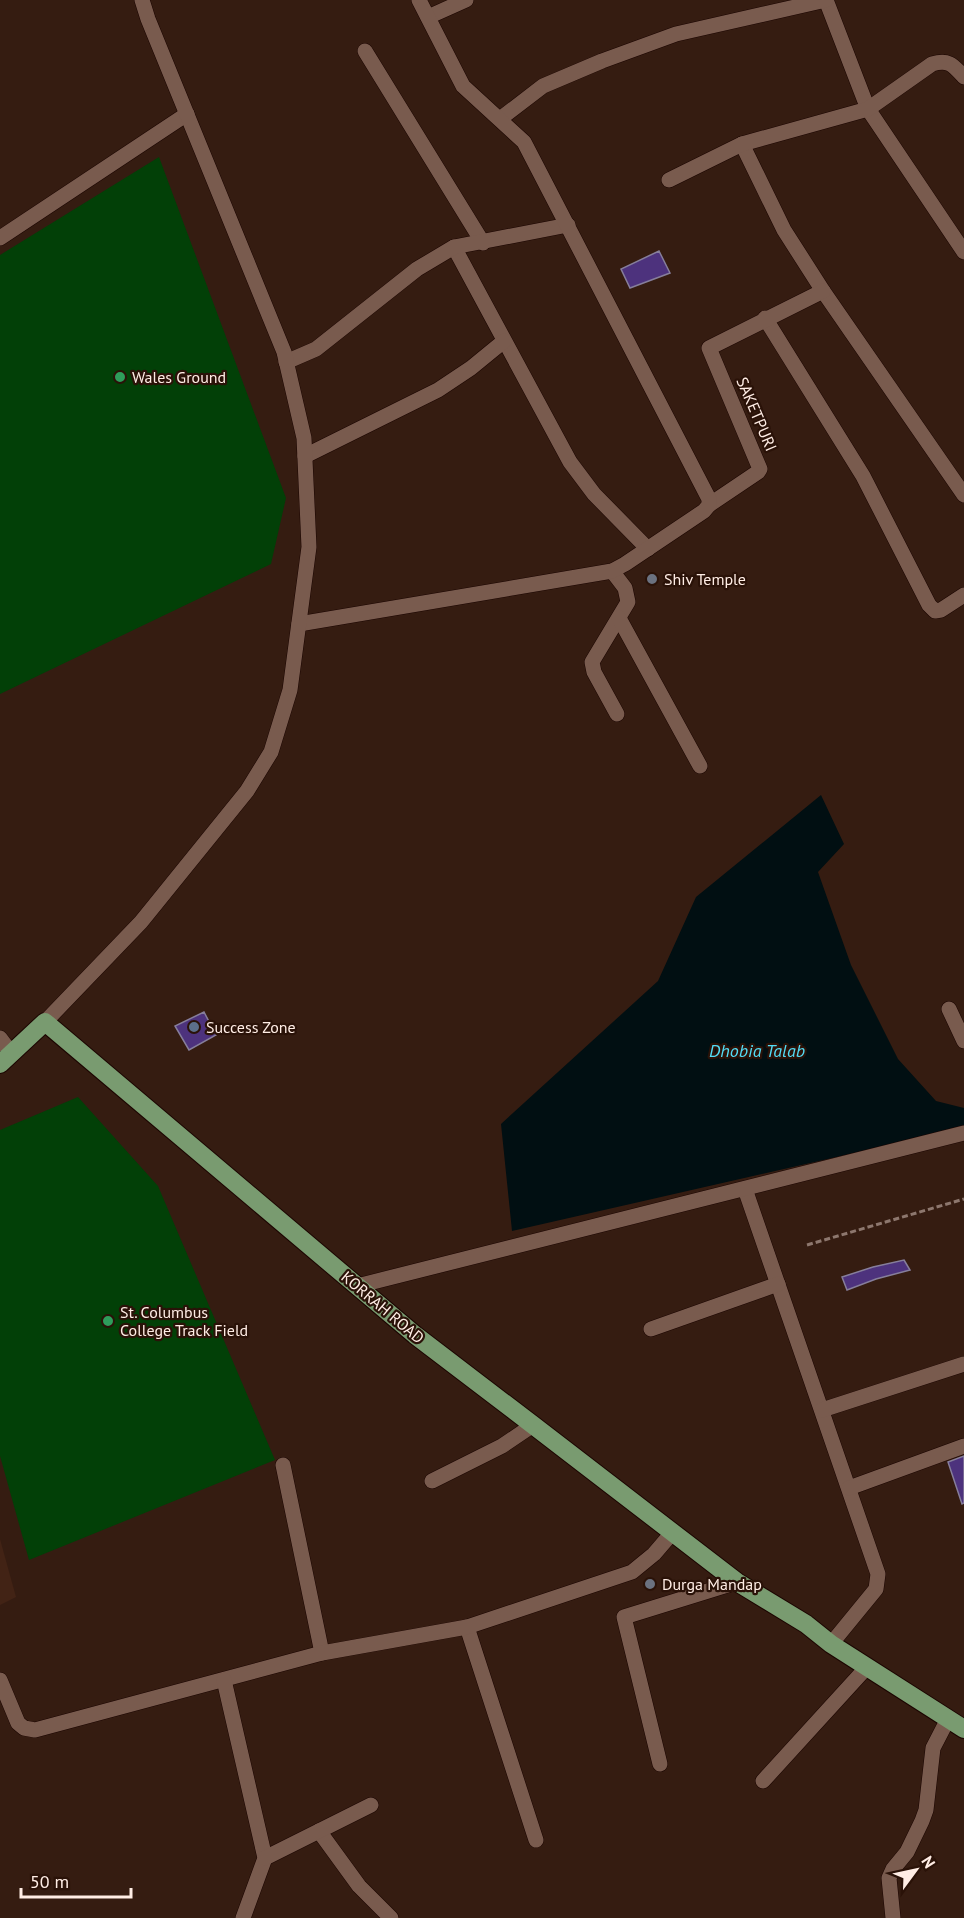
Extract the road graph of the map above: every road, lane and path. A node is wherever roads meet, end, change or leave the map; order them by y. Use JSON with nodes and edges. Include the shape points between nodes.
{"nodes":[{"id":1,"x":142,"y":0,"type":"edge"},
{"id":2,"x":419,"y":0,"type":"edge"},
{"id":3,"x":465,"y":0,"type":"edge"},
{"id":4,"x":826,"y":0,"type":"edge"},
{"id":5,"x":428,"y":17,"type":"junction"},
{"id":6,"x":364,"y":51,"type":"dead end"},
{"id":7,"x":964,"y":77,"type":"edge"},
{"id":8,"x":868,"y":110,"type":"junction"},
{"id":9,"x":187,"y":114,"type":"junction"},
{"id":10,"x":500,"y":119,"type":"junction"},
{"id":11,"x":742,"y":144,"type":"junction"},
{"id":12,"x":669,"y":180,"type":"dead end"},
{"id":13,"x":568,"y":225,"type":"junction"},
{"id":14,"x":0,"y":238,"type":"edge"},
{"id":15,"x":483,"y":243,"type":"junction"},
{"id":16,"x":454,"y":247,"type":"junction"},
{"id":17,"x":964,"y":252,"type":"edge"},
{"id":18,"x":823,"y":291,"type":"junction"},
{"id":19,"x":765,"y":318,"type":"junction"},
{"id":20,"x":504,"y":341,"type":"junction"},
{"id":21,"x":286,"y":362,"type":"junction"},
{"id":22,"x":305,"y":456,"type":"junction"},
{"id":23,"x":964,"y":495,"type":"edge"},
{"id":24,"x":709,"y":505,"type":"junction"},
{"id":25,"x":648,"y":549,"type":"junction"},
{"id":26,"x":612,"y":571,"type":"junction"},
{"id":27,"x":964,"y":595,"type":"edge"},
{"id":28,"x":619,"y":618,"type":"junction"},
{"id":29,"x":299,"y":624,"type":"junction"},
{"id":30,"x":617,"y":714,"type":"dead end"},
{"id":31,"x":700,"y":766,"type":"dead end"},
{"id":32,"x":949,"y":1009,"type":"dead end"},
{"id":33,"x":45,"y":1022,"type":"junction"},
{"id":34,"x":0,"y":1038,"type":"edge"},
{"id":35,"x":964,"y":1041,"type":"edge"},
{"id":36,"x":6,"y":1059,"type":"edge"},
{"id":37,"x":964,"y":1132,"type":"edge"},
{"id":38,"x":745,"y":1190,"type":"junction"},
{"id":39,"x":964,"y":1200,"type":"edge"},
{"id":40,"x":807,"y":1245,"type":"dead end"},
{"id":41,"x":778,"y":1284,"type":"junction"},
{"id":42,"x":357,"y":1286,"type":"junction"},
{"id":43,"x":651,"y":1329,"type":"dead end"},
{"id":44,"x":964,"y":1364,"type":"edge"},
{"id":45,"x":822,"y":1410,"type":"junction"},
{"id":46,"x":533,"y":1425,"type":"junction"},
{"id":47,"x":964,"y":1446,"type":"edge"},
{"id":48,"x":283,"y":1465,"type":"dead end"},
{"id":49,"x":432,"y":1481,"type":"dead end"},
{"id":50,"x":849,"y":1488,"type":"junction"},
{"id":51,"x":672,"y":1533,"type":"junction"},
{"id":52,"x":737,"y":1582,"type":"junction"},
{"id":53,"x":467,"y":1627,"type":"junction"},
{"id":54,"x":831,"y":1644,"type":"junction"},
{"id":55,"x":322,"y":1653,"type":"junction"},
{"id":56,"x":867,"y":1667,"type":"junction"},
{"id":57,"x":0,"y":1680,"type":"edge"},
{"id":58,"x":224,"y":1680,"type":"junction"},
{"id":59,"x":948,"y":1719,"type":"junction"},
{"id":60,"x":964,"y":1729,"type":"edge"},
{"id":61,"x":660,"y":1764,"type":"dead end"},
{"id":62,"x":763,"y":1781,"type":"dead end"},
{"id":63,"x":371,"y":1805,"type":"dead end"},
{"id":64,"x":319,"y":1831,"type":"junction"},
{"id":65,"x":537,"y":1840,"type":"dead end"},
{"id":66,"x":265,"y":1858,"type":"junction"},
{"id":67,"x":243,"y":1918,"type":"edge"},
{"id":68,"x":391,"y":1918,"type":"edge"},
{"id":69,"x":893,"y":1918,"type":"edge"}],
"edges":[{"from":1,"to":9,"type":"street"},
{"from":2,"to":5,"type":"street"},
{"from":3,"to":5,"type":"street"},
{"from":4,"to":8,"type":"street"},
{"from":4,"to":10,"type":"street","via":[[676,34],[602,61],[543,86]]},
{"from":5,"to":10,"type":"street","via":[[463,86]]},
{"from":6,"to":15,"type":"street"},
{"from":7,"to":8,"type":"street","via":[[944,61],[932,64]]},
{"from":8,"to":11,"type":"street"},
{"from":8,"to":17,"type":"street"},
{"from":9,"to":14,"type":"street"},
{"from":9,"to":21,"type":"street"},
{"from":10,"to":13,"type":"street","via":[[524,142]]},
{"from":11,"to":12,"type":"street"},
{"from":11,"to":18,"type":"street","via":[[784,230]]},
{"from":13,"to":15,"type":"street"},
{"from":13,"to":24,"type":"street"},
{"from":15,"to":16,"type":"street"},
{"from":16,"to":20,"type":"street"},
{"from":16,"to":21,"type":"street","via":[[417,269],[316,349]]},
{"from":18,"to":19,"type":"street"},
{"from":18,"to":23,"type":"street"},
{"from":19,"to":24,"type":"street","name":"SAKETPURI","via":[[709,348],[760,469]]},
{"from":19,"to":27,"type":"street","via":[[863,476],[931,609],[941,610]]},
{"from":20,"to":22,"type":"street","via":[[438,390]]},
{"from":20,"to":25,"type":"street","via":[[581,478]]},
{"from":21,"to":22,"type":"street"},
{"from":22,"to":29,"type":"street","via":[[309,547]]},
{"from":24,"to":25,"type":"street"},
{"from":25,"to":26,"type":"street"},
{"from":26,"to":28,"type":"street","via":[[628,598]]},
{"from":26,"to":29,"type":"street"},
{"from":28,"to":30,"type":"street","via":[[592,662]]},
{"from":28,"to":31,"type":"street"},
{"from":29,"to":33,"type":"street","via":[[290,690],[271,752],[247,791],[141,922]]},
{"from":32,"to":35,"type":"street"},
{"from":33,"to":36,"type":"main road"},
{"from":33,"to":42,"type":"main road","name":"KORRAH ROAD"},
{"from":34,"to":36,"type":"street"},
{"from":37,"to":38,"type":"street"},
{"from":38,"to":41,"type":"street"},
{"from":38,"to":42,"type":"street"},
{"from":39,"to":40,"type":"path"},
{"from":41,"to":43,"type":"street"},
{"from":41,"to":45,"type":"street"},
{"from":42,"to":46,"type":"main road","name":"KORRAH ROAD"},
{"from":44,"to":45,"type":"street"},
{"from":45,"to":50,"type":"street"},
{"from":46,"to":49,"type":"street","via":[[502,1446]]},
{"from":46,"to":51,"type":"main road","name":"KORRAH ROAD"},
{"from":47,"to":50,"type":"street"},
{"from":48,"to":55,"type":"street"},
{"from":50,"to":54,"type":"street","via":[[879,1582]]},
{"from":51,"to":52,"type":"main road","name":"KORRAH ROAD"},
{"from":51,"to":53,"type":"street","via":[[632,1572]]},
{"from":52,"to":54,"type":"main road","name":"KORRAH ROAD"},
{"from":52,"to":61,"type":"street","via":[[624,1617]]},
{"from":53,"to":55,"type":"street"},
{"from":53,"to":65,"type":"street"},
{"from":54,"to":56,"type":"main road","name":"KORRAH ROAD"},
{"from":55,"to":58,"type":"street"},
{"from":56,"to":59,"type":"main road","name":"KORRAH ROAD"},
{"from":56,"to":62,"type":"street"},
{"from":57,"to":58,"type":"street","via":[[18,1723],[35,1730]]},
{"from":58,"to":66,"type":"street"},
{"from":59,"to":60,"type":"main road","name":"KORRAH ROAD"},
{"from":59,"to":69,"type":"street","via":[[933,1748],[922,1821],[889,1878]]},
{"from":63,"to":64,"type":"street"},
{"from":64,"to":66,"type":"street"},
{"from":64,"to":68,"type":"street","via":[[359,1886]]},
{"from":66,"to":67,"type":"street"}]}
